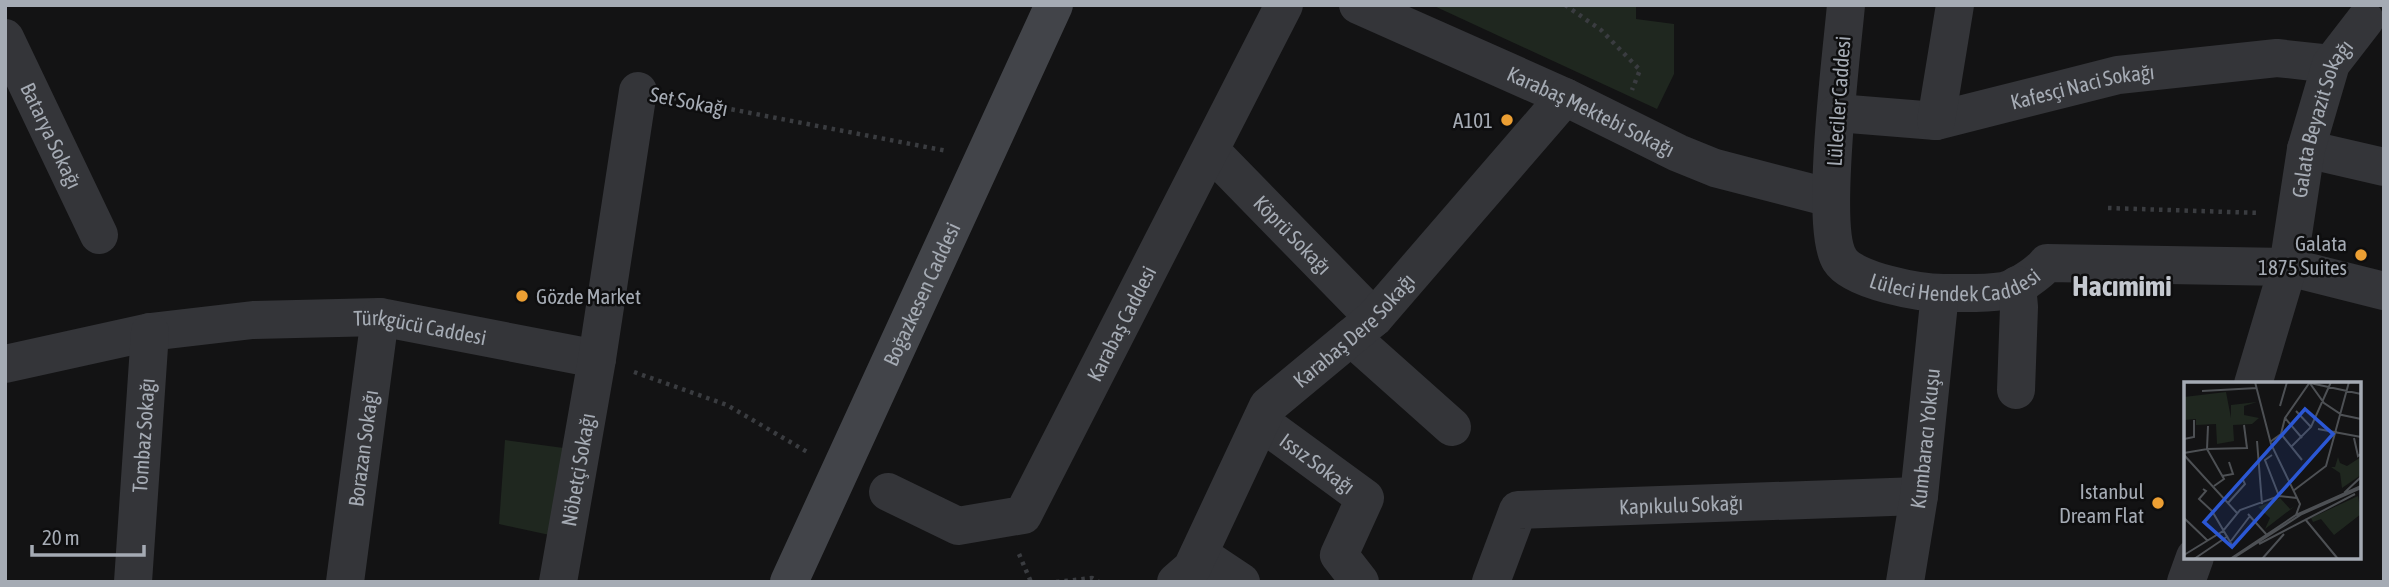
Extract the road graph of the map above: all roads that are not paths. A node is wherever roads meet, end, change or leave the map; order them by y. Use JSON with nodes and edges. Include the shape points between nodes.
{"nodes":[{"id":1,"x":1032,"y":5,"type":"edge"},
{"id":2,"x":1054,"y":5,"type":"edge"},
{"id":3,"x":1284,"y":5,"type":"edge"},
{"id":4,"x":1358,"y":5,"type":"edge"},
{"id":5,"x":1846,"y":5,"type":"edge"},
{"id":6,"x":1955,"y":5,"type":"edge"},
{"id":7,"x":2365,"y":20,"type":"dead end"},
{"id":8,"x":5,"y":38,"type":"edge"},
{"id":9,"x":2331,"y":64,"type":"junction"},
{"id":10,"x":638,"y":91,"type":"road end"},
{"id":11,"x":1565,"y":97,"type":"junction"},
{"id":12,"x":1837,"y":113,"type":"junction"},
{"id":13,"x":1936,"y":121,"type":"junction"},
{"id":14,"x":2306,"y":149,"type":"junction"},
{"id":15,"x":1211,"y":151,"type":"junction"},
{"id":16,"x":2384,"y":167,"type":"edge"},
{"id":17,"x":1831,"y":198,"type":"junction"},
{"id":18,"x":99,"y":234,"type":"dead end"},
{"id":19,"x":2287,"y":267,"type":"junction"},
{"id":20,"x":2017,"y":285,"type":"junction"},
{"id":21,"x":2384,"y":291,"type":"edge"},
{"id":22,"x":1940,"y":293,"type":"junction"},
{"id":23,"x":380,"y":317,"type":"junction"},
{"id":24,"x":1363,"y":327,"type":"junction"},
{"id":25,"x":150,"y":332,"type":"junction"},
{"id":26,"x":597,"y":359,"type":"junction"},
{"id":27,"x":5,"y":364,"type":"edge"},
{"id":28,"x":2254,"y":382,"type":"edge"},
{"id":29,"x":2016,"y":390,"type":"dead end"},
{"id":30,"x":1261,"y":422,"type":"junction"},
{"id":31,"x":1452,"y":427,"type":"dead end"},
{"id":32,"x":888,"y":492,"type":"dead end"},
{"id":33,"x":1919,"y":496,"type":"junction"},
{"id":34,"x":2194,"y":559,"type":"edge"},
{"id":35,"x":1188,"y":568,"type":"edge"},
{"id":36,"x":133,"y":582,"type":"edge"},
{"id":37,"x":345,"y":582,"type":"edge"},
{"id":38,"x":558,"y":582,"type":"edge"},
{"id":39,"x":769,"y":582,"type":"edge"},
{"id":40,"x":789,"y":582,"type":"edge"},
{"id":41,"x":1241,"y":582,"type":"edge"},
{"id":42,"x":1360,"y":582,"type":"edge"},
{"id":43,"x":1491,"y":582,"type":"edge"},
{"id":44,"x":1905,"y":582,"type":"edge"},
{"id":45,"x":2186,"y":582,"type":"edge"}],
"edges":[{"from":1,"to":39,"type":"main road","name":"Boğazkesen Caddesi"},
{"from":2,"to":40,"type":"main road","name":"Boğazkesen Caddesi"},
{"from":3,"to":15,"type":"street","name":"Karabaş Caddesi"},
{"from":4,"to":11,"type":"street","name":"Karabaş Mektebi Sokağı"},
{"from":5,"to":12,"type":"street","name":"Lüleciler Caddesi"},
{"from":6,"to":13,"type":"street"},
{"from":7,"to":9,"type":"street","name":"Galata Beyazit Sokağı"},
{"from":8,"to":18,"type":"street","name":"Batarya Sokağı"},
{"from":9,"to":13,"type":"street","name":"Kafesçi Naci Sokağı","via":[[2277,58],[2118,75]]},
{"from":9,"to":14,"type":"street","name":"Galata Beyazit Sokağı"},
{"from":10,"to":26,"type":"street","name":"Set Sokağı"},
{"from":11,"to":17,"type":"street","name":"Karabaş Mektebi Sokağı","via":[[1715,168]]},
{"from":11,"to":24,"type":"street","name":"Karabaş Dere Sokağı"},
{"from":12,"to":13,"type":"street","name":"Kafesçi Naci Sokağı"},
{"from":12,"to":17,"type":"street","name":"Lüleciler Caddesi"},
{"from":14,"to":16,"type":"street"},
{"from":14,"to":19,"type":"street","name":"Galata Beyazit Sokağı"},
{"from":15,"to":24,"type":"street","name":"Köprü Sokağı"},
{"from":15,"to":32,"type":"street","name":"Karabaş Caddesi","via":[[1023,514],[958,526]]},
{"from":17,"to":22,"type":"street","name":"Lüleci Hendek Caddesi","via":[[1836,249],[1852,272]]},
{"from":19,"to":20,"type":"street","name":"Lüleci Hendek Caddesi","via":[[2047,263]]},
{"from":19,"to":21,"type":"street","name":"Lüleci Hendek Caddesi"},
{"from":19,"to":28,"type":"street","name":"Galata Beyazit Sokağı"},
{"from":20,"to":22,"type":"street","name":"Lüleci Hendek Caddesi","via":[[2005,291]]},
{"from":20,"to":29,"type":"street"},
{"from":22,"to":33,"type":"street","name":"Kumbaracı Yokuşu"},
{"from":23,"to":25,"type":"street","name":"Türkgücü Caddesi","via":[[253,320]]},
{"from":23,"to":26,"type":"street","name":"Türkgücü Caddesi"},
{"from":23,"to":37,"type":"street","name":"Borazan Sokağı"},
{"from":24,"to":30,"type":"street","name":"Karabaş Dere Sokağı","via":[[1268,406]]},
{"from":24,"to":31,"type":"street","name":"Köprü Sokağı"},
{"from":25,"to":27,"type":"street","name":"Türkgücü Caddesi"},
{"from":25,"to":36,"type":"street","name":"Tombaz Sokağı"},
{"from":26,"to":38,"type":"street","name":"Nöbetçi Sokağı"},
{"from":30,"to":35,"type":"street","name":"Karabaş Dere Sokağı"},
{"from":30,"to":42,"type":"street","name":"Issız Sokağı","via":[[1365,498],[1339,555]]},
{"from":33,"to":43,"type":"street","name":"Kapıkulu Sokağı","via":[[1518,510]]},
{"from":33,"to":44,"type":"street","name":"Kumbaracı Yokuşu"},
{"from":34,"to":45,"type":"street"},
{"from":35,"to":41,"type":"street"}]}
